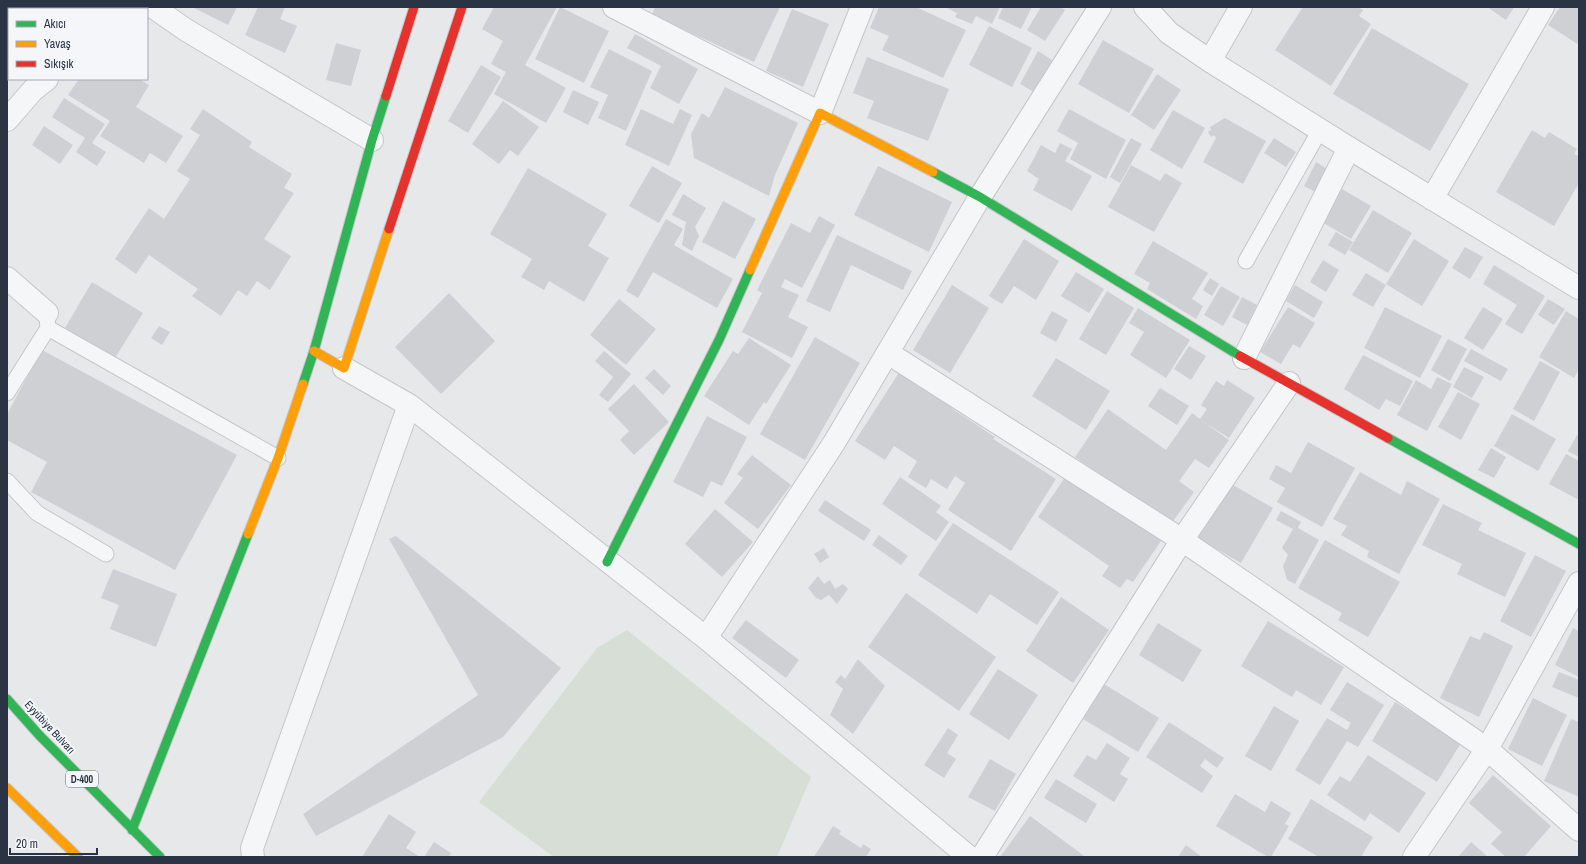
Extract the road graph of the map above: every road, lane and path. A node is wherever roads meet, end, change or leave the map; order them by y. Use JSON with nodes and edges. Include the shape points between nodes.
{"nodes":[{"id":1,"x":153,"y":7,"type":"edge"},
{"id":2,"x":414,"y":7,"type":"edge"},
{"id":3,"x":462,"y":7,"type":"edge"},
{"id":4,"x":614,"y":7,"type":"edge"},
{"id":5,"x":862,"y":7,"type":"edge"},
{"id":6,"x":1100,"y":7,"type":"edge"},
{"id":7,"x":1145,"y":7,"type":"edge"},
{"id":8,"x":1241,"y":7,"type":"edge"},
{"id":9,"x":1543,"y":7,"type":"edge"},
{"id":10,"x":1210,"y":61,"type":"junction"},
{"id":11,"x":46,"y":80,"type":"edge"},
{"id":12,"x":820,"y":112,"type":"junction"},
{"id":13,"x":7,"y":120,"type":"edge"},
{"id":14,"x":1320,"y":130,"type":"junction"},
{"id":15,"x":372,"y":140,"type":"junction"},
{"id":16,"x":1349,"y":148,"type":"junction"},
{"id":17,"x":980,"y":197,"type":"junction"},
{"id":18,"x":1432,"y":199,"type":"junction"},
{"id":19,"x":1246,"y":262,"type":"dead end"},
{"id":20,"x":7,"y":278,"type":"edge"},
{"id":21,"x":1579,"y":288,"type":"edge"},
{"id":22,"x":48,"y":320,"type":"junction"},
{"id":23,"x":314,"y":351,"type":"junction"},
{"id":24,"x":888,"y":353,"type":"junction"},
{"id":25,"x":1244,"y":358,"type":"junction"},
{"id":26,"x":344,"y":368,"type":"junction"},
{"id":27,"x":1289,"y":383,"type":"junction"},
{"id":28,"x":7,"y":393,"type":"edge"},
{"id":29,"x":409,"y":405,"type":"junction"},
{"id":30,"x":278,"y":458,"type":"junction"},
{"id":31,"x":7,"y":481,"type":"edge"},
{"id":32,"x":1182,"y":540,"type":"junction"},
{"id":33,"x":1579,"y":544,"type":"edge"},
{"id":34,"x":106,"y":554,"type":"dead end"},
{"id":35,"x":607,"y":562,"type":"junction"},
{"id":36,"x":1579,"y":583,"type":"edge"},
{"id":37,"x":706,"y":638,"type":"junction"},
{"id":38,"x":7,"y":699,"type":"edge"},
{"id":39,"x":1487,"y":749,"type":"junction"},
{"id":40,"x":7,"y":788,"type":"edge"},
{"id":41,"x":132,"y":830,"type":"junction"},
{"id":42,"x":1579,"y":830,"type":"edge"},
{"id":43,"x":960,"y":854,"type":"edge"},
{"id":44,"x":78,"y":857,"type":"edge"},
{"id":45,"x":160,"y":857,"type":"edge"},
{"id":46,"x":253,"y":857,"type":"edge"},
{"id":47,"x":982,"y":857,"type":"edge"},
{"id":48,"x":1414,"y":857,"type":"edge"}],
"edges":[{"from":1,"to":15,"type":"street","via":[[186,30]]},
{"from":2,"to":15,"type":"main road"},
{"from":3,"to":26,"type":"main road"},
{"from":4,"to":12,"type":"street"},
{"from":5,"to":12,"type":"street"},
{"from":6,"to":17,"type":"street"},
{"from":7,"to":10,"type":"street","via":[[1169,33]]},
{"from":8,"to":10,"type":"street"},
{"from":9,"to":18,"type":"street"},
{"from":10,"to":14,"type":"street"},
{"from":11,"to":13,"type":"street","via":[[33,90]]},
{"from":12,"to":17,"type":"main road"},
{"from":12,"to":35,"type":"main road","via":[[719,340]]},
{"from":14,"to":16,"type":"street"},
{"from":14,"to":19,"type":"lane"},
{"from":15,"to":23,"type":"main road"},
{"from":16,"to":18,"type":"street"},
{"from":16,"to":25,"type":"street"},
{"from":17,"to":24,"type":"street"},
{"from":17,"to":25,"type":"main road"},
{"from":18,"to":21,"type":"street"},
{"from":20,"to":22,"type":"street"},
{"from":22,"to":28,"type":"lane"},
{"from":22,"to":30,"type":"lane"},
{"from":23,"to":26,"type":"main road"},
{"from":23,"to":30,"type":"main road"},
{"from":24,"to":32,"type":"street"},
{"from":24,"to":37,"type":"street","via":[[834,443]]},
{"from":25,"to":27,"type":"main road"},
{"from":26,"to":29,"type":"street"},
{"from":27,"to":32,"type":"street"},
{"from":27,"to":33,"type":"main road"},
{"from":29,"to":35,"type":"street"},
{"from":29,"to":46,"type":"street","via":[[252,848]]},
{"from":30,"to":41,"type":"main road"},
{"from":31,"to":34,"type":"lane","via":[[37,513]]},
{"from":32,"to":39,"type":"street"},
{"from":32,"to":47,"type":"street"},
{"from":35,"to":37,"type":"street"},
{"from":36,"to":39,"type":"street"},
{"from":37,"to":43,"type":"street"},
{"from":38,"to":41,"type":"main road","name":"Eyyübiye Bulvarı","number":"D-400"},
{"from":39,"to":42,"type":"street"},
{"from":39,"to":48,"type":"street"},
{"from":40,"to":44,"type":"main road"},
{"from":41,"to":45,"type":"main road","name":"Eyyübiye Bulvarı","number":"D-400"}]}
